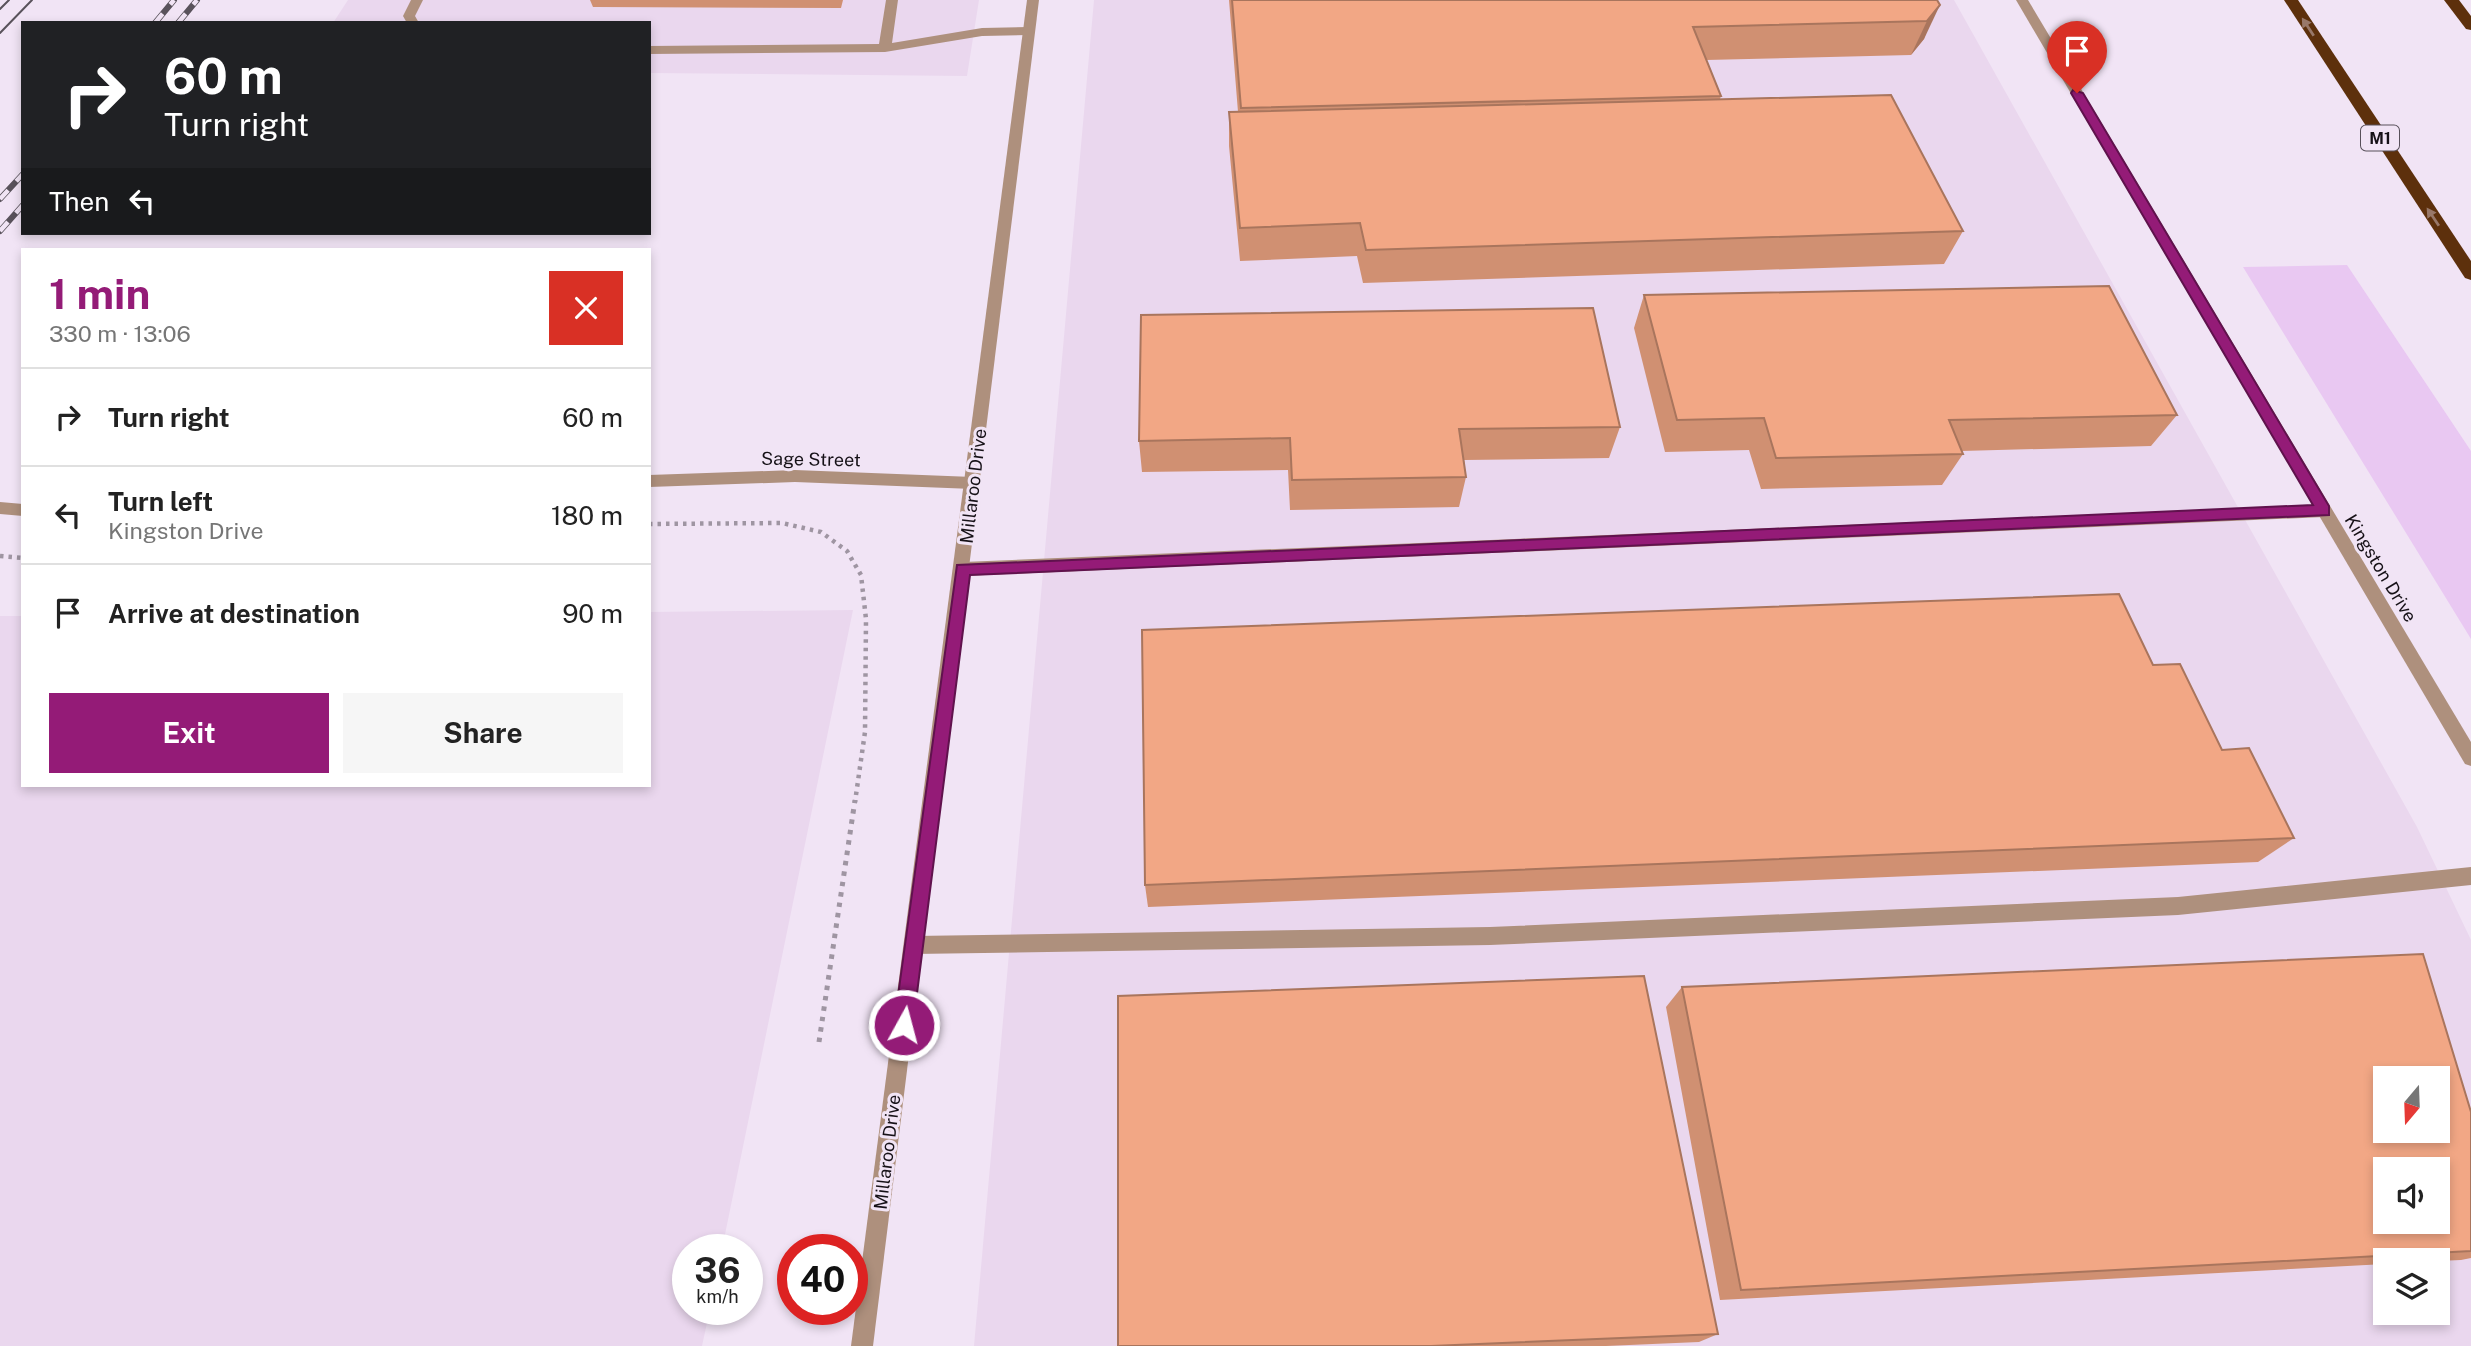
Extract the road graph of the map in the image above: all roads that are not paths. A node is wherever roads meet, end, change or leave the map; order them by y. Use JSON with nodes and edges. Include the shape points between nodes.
{"nodes":[{"id":1,"x":417,"y":0,"type":"edge"},
{"id":2,"x":891,"y":0,"type":"edge"},
{"id":3,"x":1033,"y":0,"type":"edge"},
{"id":4,"x":2022,"y":0,"type":"edge"},
{"id":5,"x":2291,"y":0,"type":"edge"},
{"id":6,"x":2451,"y":0,"type":"edge"},
{"id":7,"x":412,"y":21,"type":"edge"},
{"id":8,"x":2471,"y":26,"type":"edge"},
{"id":9,"x":1028,"y":30,"type":"junction"},
{"id":10,"x":885,"y":48,"type":"junction"},
{"id":11,"x":651,"y":50,"type":"edge"},
{"id":12,"x":2471,"y":274,"type":"edge"},
{"id":13,"x":651,"y":481,"type":"edge"},
{"id":14,"x":973,"y":483,"type":"junction"},
{"id":15,"x":0,"y":508,"type":"edge"},
{"id":16,"x":21,"y":510,"type":"edge"},
{"id":17,"x":2324,"y":510,"type":"junction"},
{"id":18,"x":963,"y":569,"type":"junction"},
{"id":19,"x":2471,"y":758,"type":"edge"},
{"id":20,"x":2471,"y":876,"type":"edge"},
{"id":21,"x":914,"y":945,"type":"junction"},
{"id":22,"x":862,"y":1346,"type":"edge"}],
"edges":[{"from":1,"to":7,"type":"street","via":[[409,16]]},
{"from":2,"to":10,"type":"street"},
{"from":3,"to":9,"type":"street","name":"Millaroo Drive"},
{"from":4,"to":17,"type":"street","name":"Kingston Drive"},
{"from":12,"to":5,"type":"highway","number":"M1","one_way":true},
{"from":6,"to":8,"type":"highway"},
{"from":9,"to":10,"type":"street","via":[[982,32]]},
{"from":9,"to":14,"type":"street","name":"Millaroo Drive"},
{"from":10,"to":11,"type":"street"},
{"from":13,"to":14,"type":"street","name":"Sage Street","via":[[794,476]]},
{"from":14,"to":18,"type":"street","name":"Millaroo Drive"},
{"from":15,"to":16,"type":"street"},
{"from":17,"to":18,"type":"street"},
{"from":17,"to":19,"type":"street","name":"Kingston Drive"},
{"from":18,"to":21,"type":"street","name":"Millaroo Drive"},
{"from":20,"to":21,"type":"street","via":[[2164,907],[1490,936]]},
{"from":21,"to":22,"type":"street","name":"Millaroo Drive"}]}
